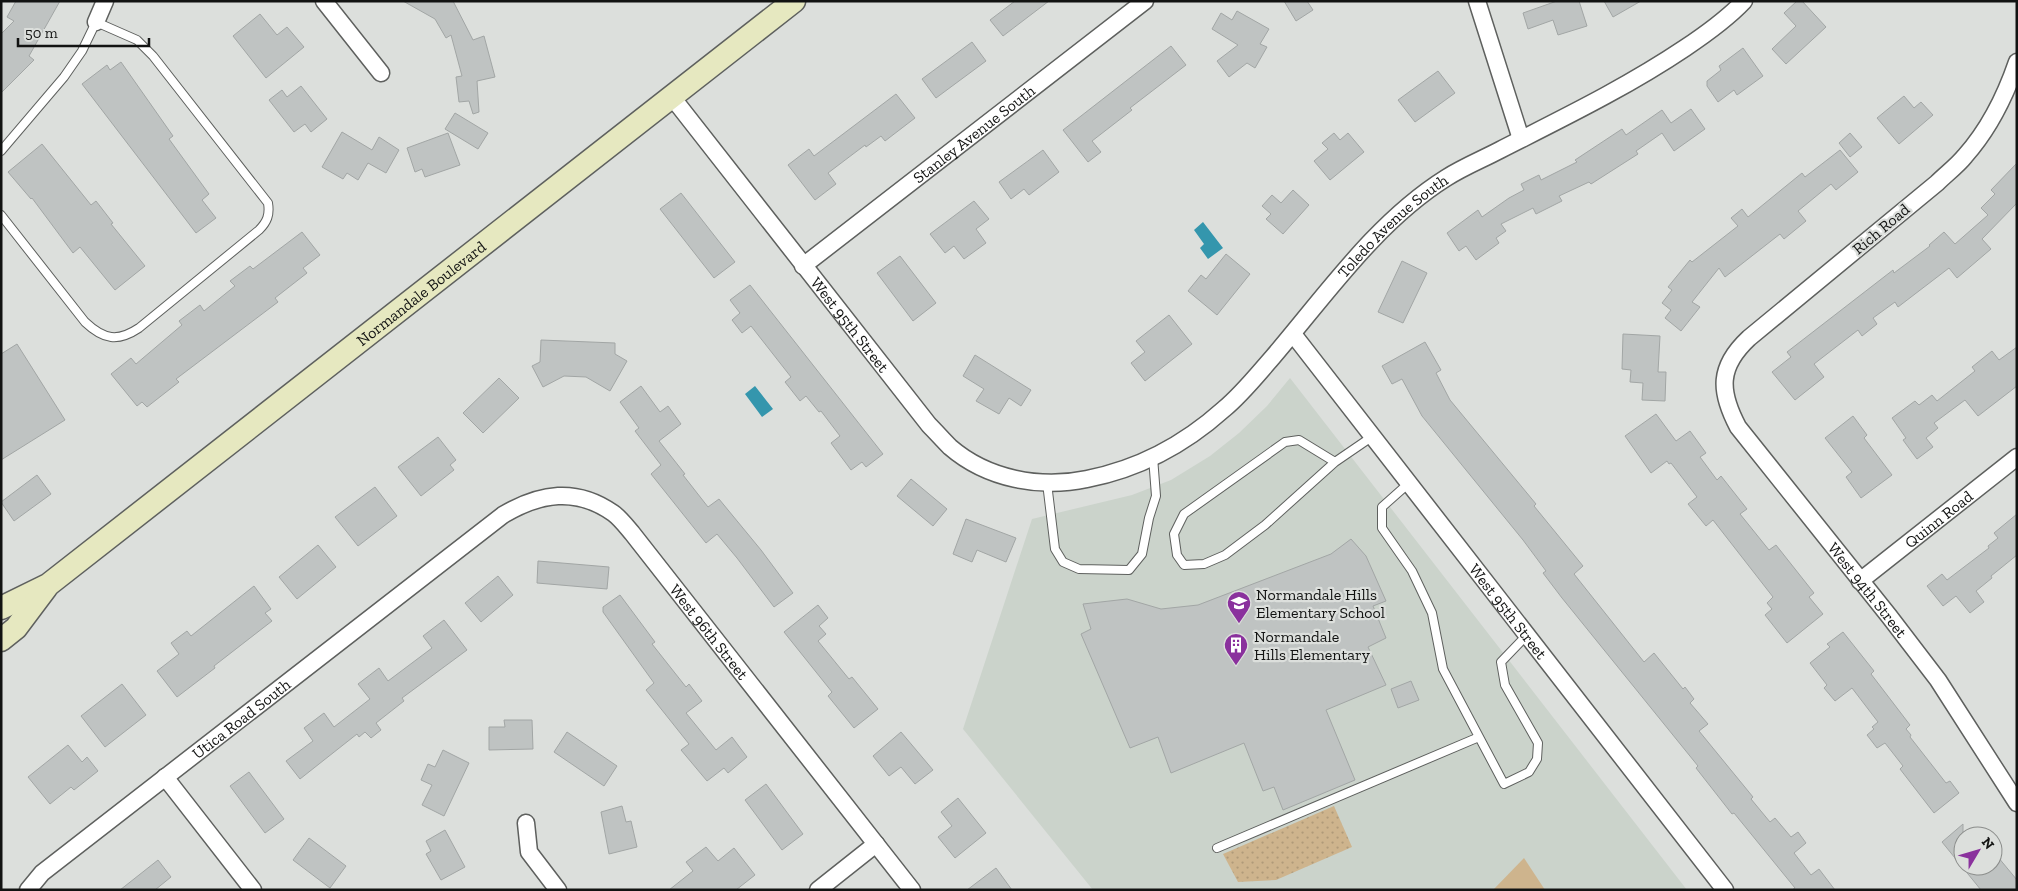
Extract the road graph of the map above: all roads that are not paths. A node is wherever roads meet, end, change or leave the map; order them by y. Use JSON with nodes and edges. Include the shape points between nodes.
{"nodes":[{"id":1,"x":105,"y":1,"type":"edge"},
{"id":2,"x":324,"y":1,"type":"edge"},
{"id":3,"x":794,"y":1,"type":"edge"},
{"id":4,"x":1144,"y":1,"type":"edge"},
{"id":5,"x":1477,"y":1,"type":"edge"},
{"id":6,"x":1744,"y":1,"type":"edge"},
{"id":7,"x":96,"y":22,"type":"junction"},
{"id":8,"x":2017,"y":62,"type":"edge"},
{"id":9,"x":381,"y":73,"type":"dead end"},
{"id":10,"x":672,"y":97,"type":"junction"},
{"id":11,"x":1521,"y":139,"type":"junction"},
{"id":12,"x":1,"y":151,"type":"edge"},
{"id":13,"x":1,"y":215,"type":"edge"},
{"id":14,"x":803,"y":266,"type":"junction"},
{"id":15,"x":1293,"y":334,"type":"junction"},
{"id":16,"x":1725,"y":376,"type":"joint"},
{"id":17,"x":1373,"y":436,"type":"junction"},
{"id":18,"x":1153,"y":457,"type":"junction"},
{"id":19,"x":2017,"y":457,"type":"edge"},
{"id":20,"x":1335,"y":462,"type":"junction"},
{"id":21,"x":1047,"y":483,"type":"junction"},
{"id":22,"x":1072,"y":483,"type":"joint"},
{"id":23,"x":1409,"y":483,"type":"junction"},
{"id":24,"x":457,"y":550,"type":"joint"},
{"id":25,"x":1860,"y":580,"type":"junction"},
{"id":26,"x":48,"y":585,"type":"junction"},
{"id":27,"x":1,"y":608,"type":"edge"},
{"id":28,"x":1527,"y":635,"type":"junction"},
{"id":29,"x":1,"y":640,"type":"edge"},
{"id":30,"x":1479,"y":737,"type":"junction"},
{"id":31,"x":165,"y":777,"type":"junction"},
{"id":32,"x":2011,"y":780,"type":"edge"},
{"id":33,"x":2017,"y":803,"type":"edge"},
{"id":34,"x":526,"y":823,"type":"dead end"},
{"id":35,"x":876,"y":844,"type":"junction"},
{"id":36,"x":1217,"y":848,"type":"dead end"},
{"id":37,"x":28,"y":890,"type":"edge"},
{"id":38,"x":252,"y":890,"type":"edge"},
{"id":39,"x":558,"y":890,"type":"edge"},
{"id":40,"x":818,"y":890,"type":"edge"},
{"id":41,"x":912,"y":890,"type":"edge"},
{"id":42,"x":1725,"y":890,"type":"edge"}],
"edges":[{"from":1,"to":7,"type":"street"},
{"from":2,"to":9,"type":"street"},
{"from":3,"to":10,"type":"main road","name":"Normandale Boulevard"},
{"from":4,"to":14,"type":"street","name":"Stanley Avenue South"},
{"from":5,"to":11,"type":"street"},
{"from":6,"to":11,"type":"street","name":"Toledo Avenue South","via":[[1663,63]]},
{"from":7,"to":12,"type":"lane","via":[[64,77]]},
{"from":7,"to":13,"type":"lane","via":[[137,40],[153,56],[268,203],[270,212],[266,223],[139,328],[126,336],[112,337],[96,332],[85,322]]},
{"from":8,"to":16,"type":"street","name":"Rich Road","via":[[1988,127],[1965,157],[1748,338],[1729,361]]},
{"from":10,"to":14,"type":"street","name":"West 95th Street"},
{"from":10,"to":26,"type":"main road","name":"Normandale Boulevard"},
{"from":11,"to":15,"type":"street","name":"Toledo Avenue South","via":[[1448,177],[1384,226]]},
{"from":14,"to":21,"type":"street","name":"West 95th Street","via":[[929,425],[951,448],[978,466],[1008,478]]},
{"from":15,"to":17,"type":"street","name":"West 95th Street"},
{"from":15,"to":18,"type":"street","name":"Toledo Avenue South","via":[[1226,408],[1191,435]]},
{"from":16,"to":25,"type":"street","name":"West 94th Street","via":[[1729,411],[1738,427]]},
{"from":17,"to":20,"type":"lane"},
{"from":17,"to":23,"type":"street","name":"West 95th Street"},
{"from":18,"to":21,"type":"lane","via":[[1156,496],[1148,518],[1142,554],[1129,570],[1079,569],[1063,562],[1054,548]]},
{"from":18,"to":22,"type":"street","name":"Toledo Avenue South","via":[[1114,474]]},
{"from":19,"to":25,"type":"street","name":"Quinn Road"},
{"from":20,"to":20,"type":"lane","via":[[1299,440],[1285,442],[1184,514],[1174,534],[1177,555],[1184,565],[1204,564],[1225,555],[1265,525]]},
{"from":21,"to":22,"type":"street","name":"West 95th Street"},
{"from":23,"to":28,"type":"street","name":"West 95th Street"},
{"from":23,"to":30,"type":"lane","via":[[1382,507],[1382,528],[1412,571],[1432,613],[1443,669]]},
{"from":24,"to":31,"type":"street","name":"Utica Road South"},
{"from":24,"to":35,"type":"street","name":"West 96th Street","via":[[522,503],[544,497],[568,496],[592,501],[614,514]]},
{"from":25,"to":32,"type":"street","name":"West 94th Street"},
{"from":26,"to":27,"type":"main road","name":"Normandale Boulevard"},
{"from":26,"to":29,"type":"main road","name":"Normandale Boulevard","via":[[16,628]]},
{"from":28,"to":30,"type":"lane","via":[[1501,662],[1505,685],[1538,743],[1537,759],[1529,772],[1504,784]]},
{"from":28,"to":42,"type":"street","name":"West 95th Street"},
{"from":30,"to":36,"type":"lane"},
{"from":31,"to":37,"type":"street","name":"Utica Road South","via":[[42,873]]},
{"from":31,"to":38,"type":"street"},
{"from":32,"to":33,"type":"street","name":"West 94th Street"},
{"from":34,"to":39,"type":"street","via":[[529,852]]},
{"from":35,"to":40,"type":"street"},
{"from":35,"to":41,"type":"street","name":"West 96th Street"}]}
